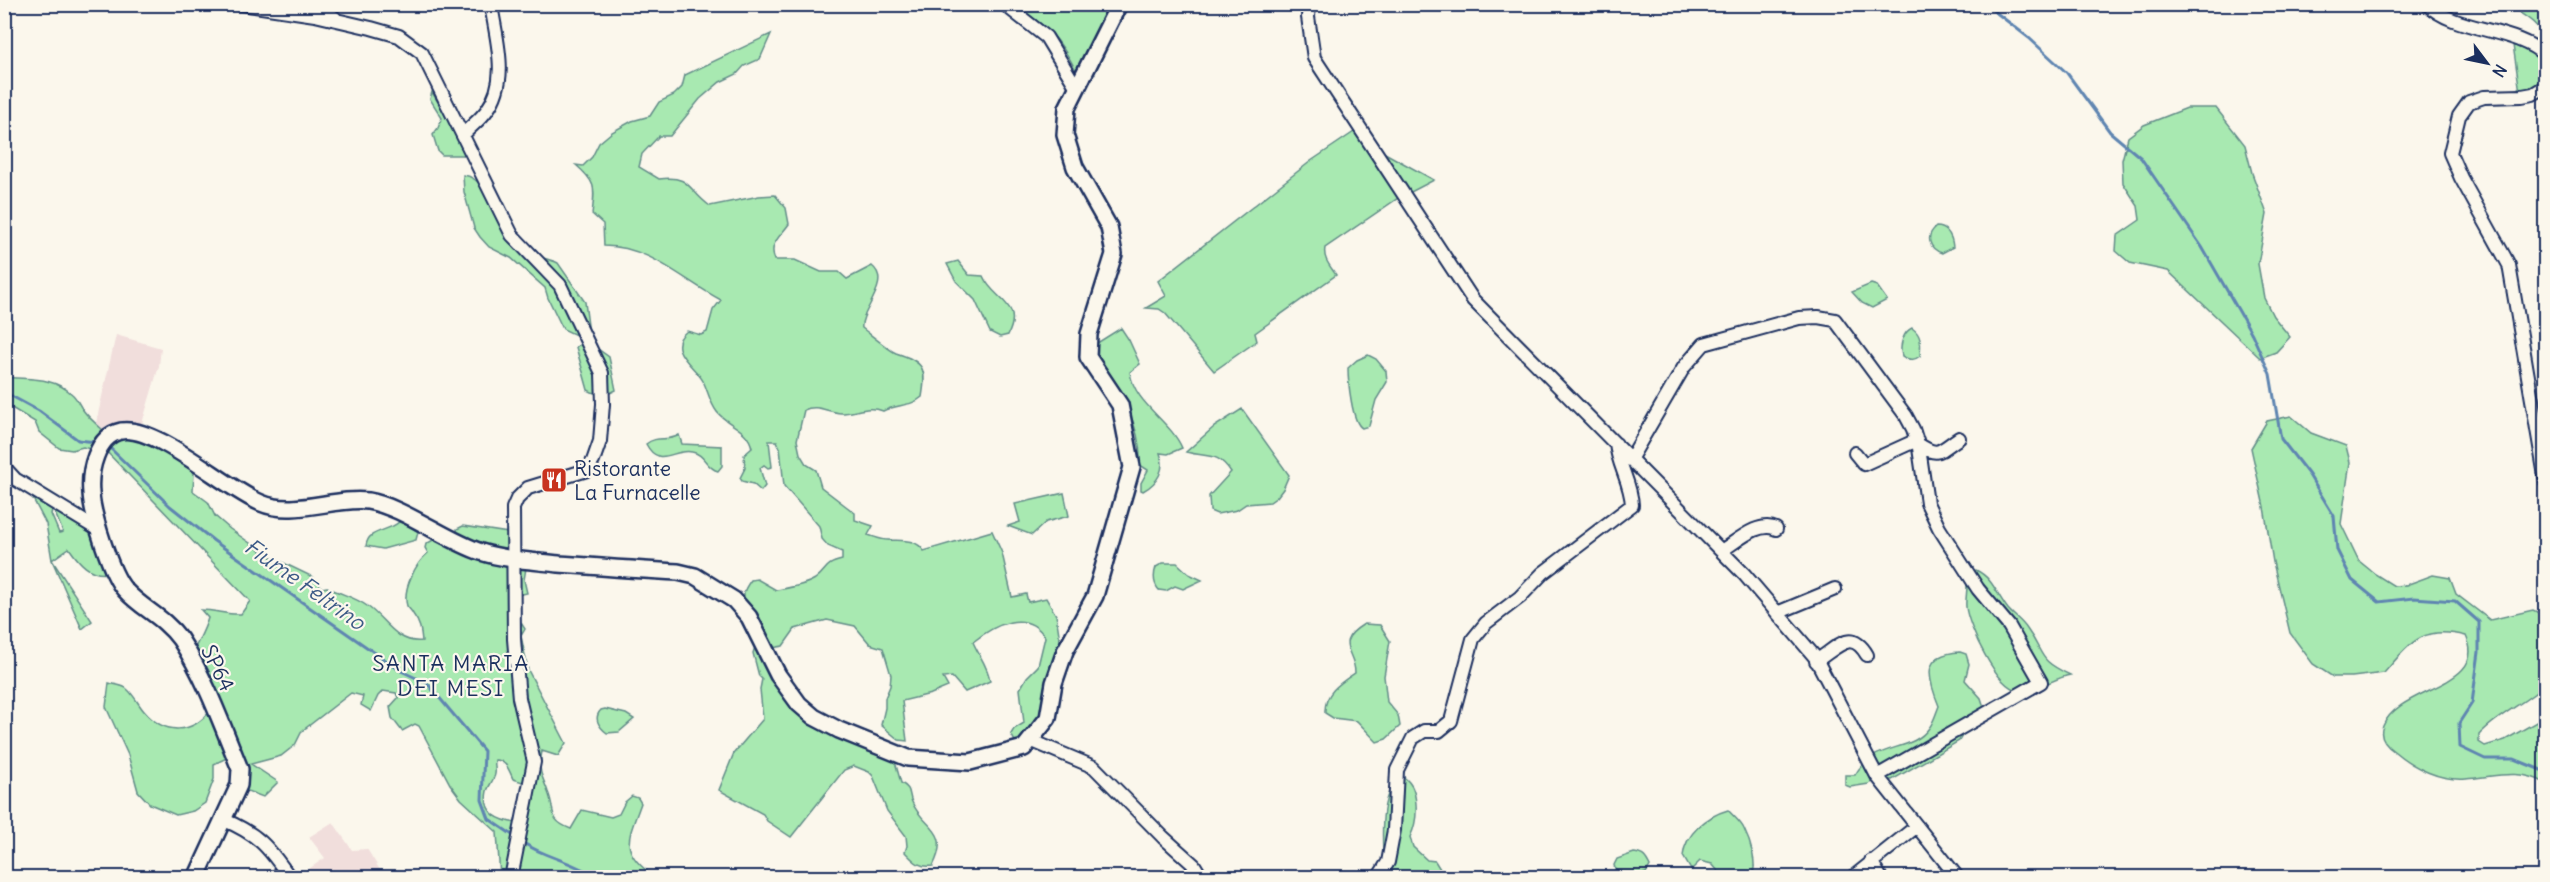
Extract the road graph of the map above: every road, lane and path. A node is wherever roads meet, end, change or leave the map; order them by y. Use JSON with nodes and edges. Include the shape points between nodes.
{"nodes":[{"id":1,"x":241,"y":4,"type":"edge"},
{"id":2,"x":317,"y":4,"type":"edge"},
{"id":3,"x":491,"y":4,"type":"edge"},
{"id":4,"x":1004,"y":4,"type":"edge"},
{"id":5,"x":1119,"y":4,"type":"edge"},
{"id":6,"x":1310,"y":4,"type":"edge"},
{"id":7,"x":2427,"y":4,"type":"edge"},
{"id":8,"x":338,"y":20,"type":"junction"},
{"id":9,"x":2546,"y":56,"type":"edge"},
{"id":10,"x":2546,"y":86,"type":"edge"},
{"id":11,"x":1077,"y":87,"type":"junction"},
{"id":12,"x":464,"y":134,"type":"junction"},
{"id":13,"x":1959,"y":438,"type":"dead end"},
{"id":14,"x":1917,"y":442,"type":"junction"},
{"id":15,"x":1616,"y":444,"type":"junction"},
{"id":16,"x":1855,"y":453,"type":"dead end"},
{"id":17,"x":1631,"y":458,"type":"junction"},
{"id":18,"x":4,"y":467,"type":"edge"},
{"id":19,"x":2546,"y":482,"type":"edge"},
{"id":20,"x":1776,"y":529,"type":"dead end"},
{"id":21,"x":100,"y":531,"type":"junction"},
{"id":22,"x":1721,"y":551,"type":"junction"},
{"id":23,"x":515,"y":560,"type":"junction"},
{"id":24,"x":1835,"y":589,"type":"dead end"},
{"id":25,"x":1777,"y":613,"type":"junction"},
{"id":26,"x":1867,"y":655,"type":"dead end"},
{"id":27,"x":1816,"y":661,"type":"junction"},
{"id":28,"x":1030,"y":740,"type":"junction"},
{"id":29,"x":1877,"y":776,"type":"junction"},
{"id":30,"x":222,"y":819,"type":"junction"},
{"id":31,"x":1917,"y":826,"type":"junction"},
{"id":32,"x":1871,"y":861,"type":"junction"},
{"id":33,"x":196,"y":878,"type":"edge"},
{"id":34,"x":290,"y":878,"type":"edge"},
{"id":35,"x":511,"y":878,"type":"edge"},
{"id":36,"x":1202,"y":878,"type":"edge"},
{"id":37,"x":1378,"y":878,"type":"edge"},
{"id":38,"x":1852,"y":878,"type":"edge"},
{"id":39,"x":1881,"y":878,"type":"edge"},
{"id":40,"x":1958,"y":878,"type":"edge"}],
"edges":[{"from":1,"to":8,"type":"street"},
{"from":2,"to":8,"type":"street"},
{"from":3,"to":12,"type":"street","via":[[501,75],[496,96],[486,112]]},
{"from":4,"to":11,"type":"street","via":[[1046,37]]},
{"from":5,"to":11,"type":"street"},
{"from":6,"to":15,"type":"street","via":[[1314,58],[1473,300]]},
{"from":7,"to":9,"type":"street","via":[[2449,18],[2517,39]]},
{"from":8,"to":12,"type":"street","via":[[399,36],[422,53]]},
{"from":10,"to":19,"type":"street","via":[[2533,94],[2484,97],[2469,102],[2459,116],[2450,153],[2509,265]]},
{"from":11,"to":28,"type":"street","via":[[1067,108],[1065,135],[1075,167],[1109,226],[1114,254],[1089,334],[1088,357],[1120,405],[1132,467],[1095,596],[1065,651],[1048,718]]},
{"from":12,"to":23,"type":"street","via":[[512,235],[560,285],[602,373],[600,441],[593,461],[587,470],[528,488],[517,499],[513,508]]},
{"from":13,"to":14,"type":"street","via":[[1937,453]]},
{"from":14,"to":16,"type":"street","via":[[1864,464]]},
{"from":14,"to":17,"type":"street","via":[[1906,416],[1835,320],[1799,318],[1704,344],[1684,367]]},
{"from":14,"to":29,"type":"street","via":[[1927,503],[1939,528],[1978,589],[2009,626],[2041,682]]},
{"from":15,"to":17,"type":"street"},
{"from":15,"to":37,"type":"street","via":[[1618,459],[1632,490],[1632,504],[1544,573],[1473,639],[1451,722],[1439,731],[1424,731],[1413,738],[1398,770],[1394,830],[1388,862]]},
{"from":17,"to":22,"type":"street"},
{"from":18,"to":21,"type":"street","via":[[22,483]]},
{"from":20,"to":22,"type":"street","via":[[1760,528]]},
{"from":21,"to":23,"type":"street","name":"SP64","via":[[91,495],[90,470],[106,440],[120,431],[135,432],[161,442],[261,504],[288,508],[348,500],[371,502],[481,552]]},
{"from":21,"to":30,"type":"street","name":"SP64","via":[[117,578],[126,591],[162,618],[196,664],[240,769],[239,785]]},
{"from":22,"to":25,"type":"street"},
{"from":23,"to":28,"type":"street","name":"SP64","via":[[695,576],[734,600],[749,617],[778,675],[814,717],[908,758],[970,762],[1024,748]]},
{"from":23,"to":35,"type":"street","via":[[514,639],[519,698],[534,762]]},
{"from":24,"to":25,"type":"street"},
{"from":25,"to":27,"type":"street"},
{"from":26,"to":27,"type":"street","via":[[1854,640]]},
{"from":27,"to":29,"type":"street"},
{"from":28,"to":36,"type":"street","via":[[1094,766],[1194,865]]},
{"from":29,"to":31,"type":"street"},
{"from":30,"to":33,"type":"street","name":"SP64"},
{"from":30,"to":34,"type":"street","via":[[258,838]]},
{"from":31,"to":32,"type":"street"},
{"from":31,"to":40,"type":"street"},
{"from":32,"to":38,"type":"street"},
{"from":32,"to":39,"type":"street"}]}
